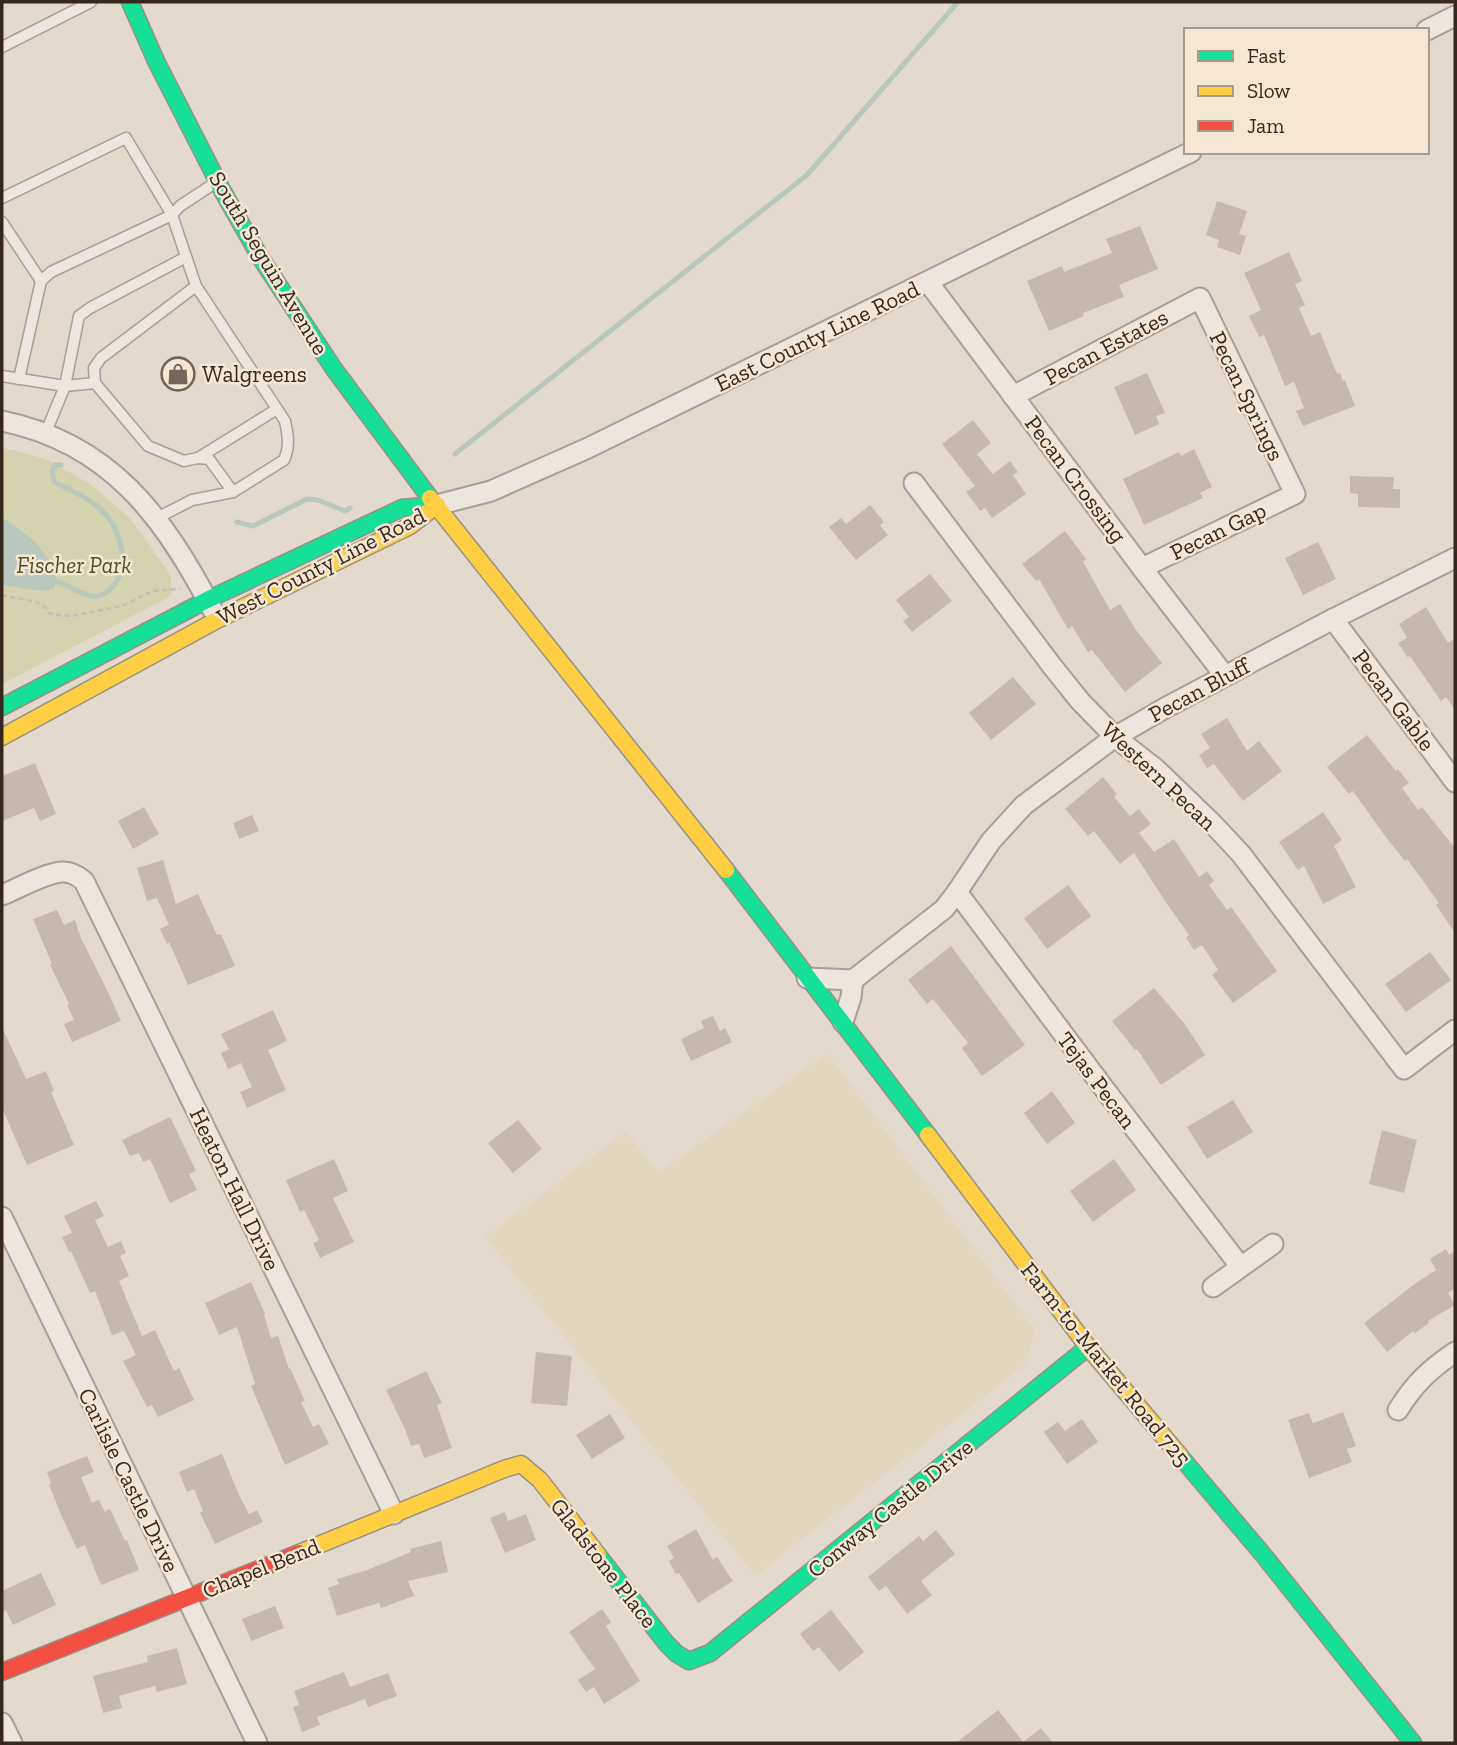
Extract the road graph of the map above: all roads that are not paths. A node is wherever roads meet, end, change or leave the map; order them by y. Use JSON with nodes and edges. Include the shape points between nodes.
{"nodes":[{"id":1,"x":90,"y":2,"type":"edge"},
{"id":2,"x":130,"y":2,"type":"edge"},
{"id":3,"x":73,"y":6,"type":"edge"},
{"id":4,"x":1455,"y":16,"type":"edge"},
{"id":5,"x":1429,"y":29,"type":"edge"},
{"id":6,"x":2,"y":47,"type":"edge"},
{"id":7,"x":1187,"y":154,"type":"edge"},
{"id":8,"x":218,"y":181,"type":"junction"},
{"id":9,"x":2,"y":198,"type":"edge"},
{"id":10,"x":172,"y":215,"type":"junction"},
{"id":11,"x":2,"y":222,"type":"edge"},
{"id":12,"x":186,"y":257,"type":"junction"},
{"id":13,"x":41,"y":281,"type":"junction"},
{"id":14,"x":928,"y":282,"type":"junction"},
{"id":15,"x":196,"y":286,"type":"junction"},
{"id":16,"x":1200,"y":298,"type":"joint"},
{"id":17,"x":2,"y":376,"type":"edge"},
{"id":18,"x":19,"y":379,"type":"junction"},
{"id":19,"x":96,"y":383,"type":"junction"},
{"id":20,"x":65,"y":386,"type":"junction"},
{"id":21,"x":1013,"y":396,"type":"junction"},
{"id":22,"x":277,"y":410,"type":"junction"},
{"id":23,"x":2,"y":421,"type":"edge"},
{"id":24,"x":46,"y":432,"type":"junction"},
{"id":25,"x":198,"y":458,"type":"junction"},
{"id":26,"x":914,"y":483,"type":"dead end"},
{"id":27,"x":233,"y":492,"type":"junction"},
{"id":28,"x":1295,"y":494,"type":"joint"},
{"id":29,"x":437,"y":505,"type":"junction"},
{"id":30,"x":157,"y":518,"type":"junction"},
{"id":31,"x":1455,"y":558,"type":"edge"},
{"id":32,"x":1142,"y":568,"type":"junction"},
{"id":33,"x":207,"y":600,"type":"junction"},
{"id":34,"x":1333,"y":619,"type":"junction"},
{"id":35,"x":217,"y":620,"type":"junction"},
{"id":36,"x":1225,"y":676,"type":"junction"},
{"id":37,"x":2,"y":706,"type":"edge"},
{"id":38,"x":2,"y":737,"type":"edge"},
{"id":39,"x":1115,"y":737,"type":"junction"},
{"id":40,"x":1455,"y":782,"type":"edge"},
{"id":41,"x":957,"y":892,"type":"junction"},
{"id":42,"x":2,"y":895,"type":"edge"},
{"id":43,"x":807,"y":978,"type":"junction"},
{"id":44,"x":853,"y":980,"type":"junction"},
{"id":45,"x":843,"y":1022,"type":"junction"},
{"id":46,"x":1455,"y":1030,"type":"edge"},
{"id":47,"x":2,"y":1217,"type":"edge"},
{"id":48,"x":1273,"y":1244,"type":"dead end"},
{"id":49,"x":1240,"y":1266,"type":"junction"},
{"id":50,"x":1213,"y":1287,"type":"dead end"},
{"id":51,"x":1088,"y":1347,"type":"junction"},
{"id":52,"x":1455,"y":1353,"type":"edge"},
{"id":53,"x":1398,"y":1410,"type":"dead end"},
{"id":54,"x":521,"y":1464,"type":"joint"},
{"id":55,"x":394,"y":1514,"type":"junction"},
{"id":56,"x":186,"y":1599,"type":"junction"},
{"id":57,"x":689,"y":1661,"type":"joint"},
{"id":58,"x":2,"y":1672,"type":"edge"},
{"id":59,"x":2,"y":1723,"type":"edge"},
{"id":60,"x":12,"y":1743,"type":"edge"},
{"id":61,"x":257,"y":1743,"type":"edge"},
{"id":62,"x":1413,"y":1743,"type":"edge"}],
"edges":[{"from":1,"to":3,"type":"lane"},
{"from":2,"to":8,"type":"street","name":"South Seguin Avenue"},
{"from":3,"to":6,"type":"lane"},
{"from":4,"to":5,"type":"street"},
{"from":7,"to":14,"type":"street","name":"East County Line Road"},
{"from":8,"to":10,"type":"lane"},
{"from":8,"to":29,"type":"street","name":"South Seguin Avenue","via":[[260,257],[334,369]]},
{"from":9,"to":10,"type":"lane","via":[[126,138]]},
{"from":10,"to":12,"type":"lane"},
{"from":10,"to":13,"type":"lane","via":[[51,272]]},
{"from":11,"to":13,"type":"lane"},
{"from":12,"to":15,"type":"lane"},
{"from":12,"to":20,"type":"lane","via":[[79,316]]},
{"from":13,"to":18,"type":"lane"},
{"from":14,"to":21,"type":"street","name":"Pecan Crossing"},
{"from":14,"to":29,"type":"street","name":"East County Line Road","via":[[588,448],[491,491]]},
{"from":15,"to":19,"type":"lane","via":[[101,358],[94,368]]},
{"from":15,"to":22,"type":"lane"},
{"from":16,"to":21,"type":"street","name":"Pecan Estates"},
{"from":16,"to":28,"type":"street","name":"Pecan Springs"},
{"from":17,"to":18,"type":"lane"},
{"from":18,"to":20,"type":"lane"},
{"from":19,"to":20,"type":"lane"},
{"from":19,"to":25,"type":"lane","via":[[148,446],[184,461]]},
{"from":20,"to":24,"type":"lane"},
{"from":21,"to":32,"type":"street","name":"Pecan Crossing"},
{"from":22,"to":25,"type":"lane"},
{"from":22,"to":27,"type":"lane","via":[[287,433],[284,460]]},
{"from":23,"to":24,"type":"street"},
{"from":24,"to":30,"type":"street","via":[[112,471]]},
{"from":25,"to":27,"type":"lane","via":[[209,460]]},
{"from":26,"to":39,"type":"street","name":"Western Pecan","via":[[1052,666]]},
{"from":27,"to":30,"type":"lane","via":[[192,500]]},
{"from":28,"to":32,"type":"street","name":"Pecan Gap"},
{"from":29,"to":33,"type":"street","name":"West County Line Road","via":[[402,508]]},
{"from":29,"to":35,"type":"street","name":"West County Line Road","via":[[410,526]]},
{"from":29,"to":43,"type":"street","name":"South Seguin Avenue","via":[[708,845]]},
{"from":30,"to":33,"type":"street"},
{"from":31,"to":34,"type":"street","name":"Pecan Bluff"},
{"from":32,"to":36,"type":"street","name":"Pecan Crossing"},
{"from":33,"to":35,"type":"street"},
{"from":33,"to":37,"type":"street","name":"West County Line Road"},
{"from":34,"to":36,"type":"street","name":"Pecan Bluff"},
{"from":34,"to":40,"type":"street","name":"Pecan Gable"},
{"from":35,"to":38,"type":"street","name":"West County Line Road"},
{"from":36,"to":39,"type":"street","name":"Pecan Bluff"},
{"from":39,"to":41,"type":"street","name":"Pecan Bluff","via":[[1024,805],[990,841]]},
{"from":39,"to":46,"type":"street","name":"Western Pecan","via":[[1156,769],[1241,854],[1404,1069]]},
{"from":41,"to":44,"type":"street","name":"Pecan Bluff","via":[[944,909]]},
{"from":41,"to":49,"type":"street","name":"Tejas Pecan"},
{"from":42,"to":55,"type":"street","name":"Heaton Hall Drive","via":[[61,872],[84,881]]},
{"from":43,"to":44,"type":"street"},
{"from":43,"to":45,"type":"street","name":"Farm-to-Market Road 725"},
{"from":44,"to":45,"type":"street"},
{"from":45,"to":51,"type":"street","name":"Farm-to-Market Road 725"},
{"from":47,"to":56,"type":"street","name":"Carlisle Castle Drive"},
{"from":48,"to":49,"type":"street"},
{"from":49,"to":50,"type":"street"},
{"from":51,"to":57,"type":"street","name":"Conway Castle Drive","via":[[725,1642]]},
{"from":51,"to":62,"type":"street","name":"Farm-to-Market Road 725"},
{"from":52,"to":53,"type":"street","via":[[1417,1382]]},
{"from":54,"to":55,"type":"street","name":"Chapel Bend"},
{"from":54,"to":57,"type":"street","name":"Gladstone Place","via":[[540,1480],[666,1643]]},
{"from":55,"to":56,"type":"street","name":"Chapel Bend"},
{"from":56,"to":58,"type":"street","name":"Chapel Bend"},
{"from":56,"to":61,"type":"street","name":"Carlisle Castle Drive"},
{"from":59,"to":60,"type":"street"}]}
